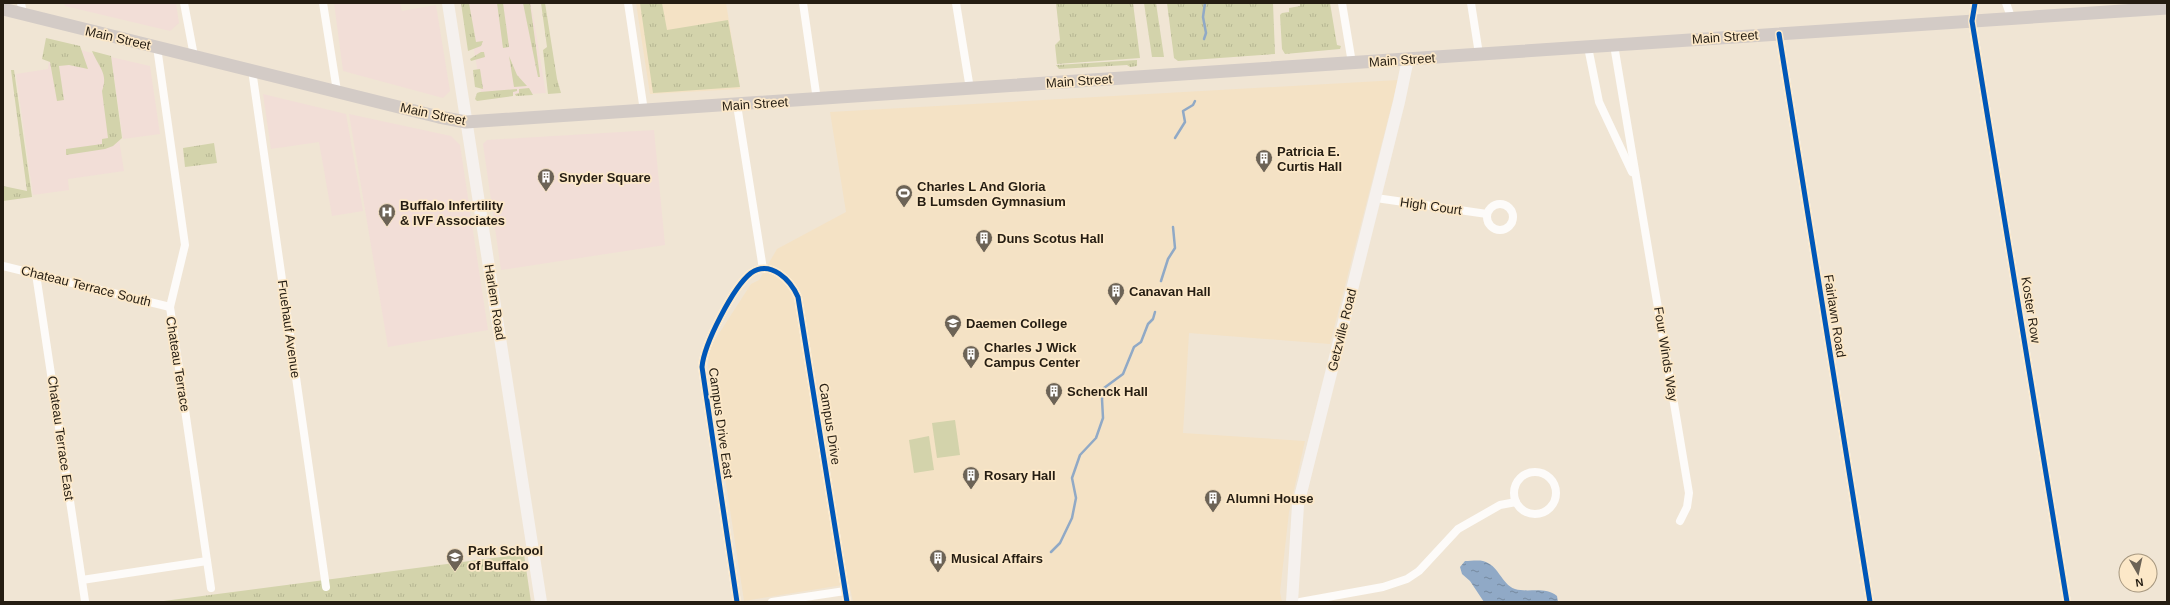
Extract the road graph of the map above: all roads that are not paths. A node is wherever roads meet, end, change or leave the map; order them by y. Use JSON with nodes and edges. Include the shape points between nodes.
{"nodes":[{"id":1,"x":184,"y":3,"type":"edge"},
{"id":2,"x":323,"y":3,"type":"edge"},
{"id":3,"x":448,"y":3,"type":"edge"},
{"id":4,"x":628,"y":3,"type":"edge"},
{"id":5,"x":803,"y":3,"type":"edge"},
{"id":6,"x":956,"y":3,"type":"edge"},
{"id":7,"x":1342,"y":3,"type":"edge"},
{"id":8,"x":1471,"y":3,"type":"edge"},
{"id":9,"x":1975,"y":3,"type":"edge"},
{"id":10,"x":2006,"y":3,"type":"edge"},
{"id":11,"x":2167,"y":8,"type":"edge"},
{"id":12,"x":3,"y":9,"type":"edge"},
{"id":13,"x":22,"y":9,"type":"edge"},
{"id":14,"x":2012,"y":17,"type":"junction"},
{"id":15,"x":1972,"y":21,"type":"junction"},
{"id":16,"x":1779,"y":34,"type":"junction"},
{"id":17,"x":1614,"y":45,"type":"junction"},
{"id":18,"x":157,"y":47,"type":"junction"},
{"id":19,"x":1588,"y":47,"type":"junction"},
{"id":20,"x":1479,"y":54,"type":"junction"},
{"id":21,"x":194,"y":56,"type":"junction"},
{"id":22,"x":1408,"y":59,"type":"junction"},
{"id":23,"x":1352,"y":63,"type":"junction"},
{"id":24,"x":252,"y":70,"type":"junction"},
{"id":25,"x":970,"y":89,"type":"junction"},
{"id":26,"x":337,"y":91,"type":"junction"},
{"id":27,"x":817,"y":100,"type":"junction"},
{"id":28,"x":737,"y":105,"type":"junction"},
{"id":29,"x":644,"y":111,"type":"junction"},
{"id":30,"x":466,"y":122,"type":"junction"},
{"id":31,"x":1638,"y":186,"type":"junction"},
{"id":32,"x":1376,"y":198,"type":"junction"},
{"id":33,"x":1487,"y":214,"type":"dead end"},
{"id":34,"x":3,"y":266,"type":"edge"},
{"id":35,"x":763,"y":269,"type":"junction"},
{"id":36,"x":36,"y":274,"type":"junction"},
{"id":37,"x":170,"y":307,"type":"junction"},
{"id":38,"x":1516,"y":502,"type":"junction"},
{"id":39,"x":1680,"y":521,"type":"dead end"},
{"id":40,"x":207,"y":561,"type":"junction"},
{"id":41,"x":82,"y":580,"type":"junction"},
{"id":42,"x":326,"y":587,"type":"dead end"},
{"id":43,"x":211,"y":588,"type":"dead end"},
{"id":44,"x":846,"y":591,"type":"junction"},
{"id":45,"x":85,"y":601,"type":"edge"},
{"id":46,"x":541,"y":602,"type":"edge"},
{"id":47,"x":737,"y":602,"type":"edge"},
{"id":48,"x":772,"y":602,"type":"edge"},
{"id":49,"x":847,"y":602,"type":"edge"},
{"id":50,"x":1292,"y":602,"type":"edge"},
{"id":51,"x":1300,"y":602,"type":"edge"},
{"id":52,"x":1870,"y":602,"type":"edge"},
{"id":53,"x":2068,"y":602,"type":"edge"}],
"edges":[{"from":1,"to":21,"type":"street"},
{"from":2,"to":26,"type":"street"},
{"from":3,"to":30,"type":"main road","name":"Harlem Road"},
{"from":4,"to":29,"type":"street"},
{"from":5,"to":27,"type":"street"},
{"from":6,"to":25,"type":"street"},
{"from":7,"to":23,"type":"street"},
{"from":8,"to":20,"type":"street"},
{"from":9,"to":15,"type":"street","name":"Koster Row"},
{"from":10,"to":14,"type":"street"},
{"from":11,"to":14,"type":"main road","name":"Main Street"},
{"from":12,"to":13,"type":"main road","name":"Main Street"},
{"from":13,"to":18,"type":"main road","name":"Main Street"},
{"from":14,"to":15,"type":"main road","name":"Main Street"},
{"from":15,"to":16,"type":"main road","name":"Main Street"},
{"from":15,"to":53,"type":"street","name":"Koster Row"},
{"from":16,"to":17,"type":"main road","name":"Main Street"},
{"from":16,"to":52,"type":"street","name":"Fairlawn Road"},
{"from":17,"to":19,"type":"main road","name":"Main Street"},
{"from":17,"to":31,"type":"street","name":"Four Winds Way"},
{"from":18,"to":21,"type":"main road","name":"Main Street"},
{"from":18,"to":37,"type":"street","name":"Chateau Terrace","via":[[185,245]]},
{"from":19,"to":20,"type":"main road","name":"Main Street"},
{"from":19,"to":31,"type":"street","name":"Four Winds Way","via":[[1599,102]]},
{"from":20,"to":22,"type":"main road","name":"Main Street"},
{"from":21,"to":24,"type":"main road","name":"Main Street"},
{"from":22,"to":23,"type":"main road","name":"Main Street"},
{"from":22,"to":32,"type":"main road","name":"Getzville Road"},
{"from":23,"to":25,"type":"main road","name":"Main Street"},
{"from":24,"to":26,"type":"main road","name":"Main Street"},
{"from":24,"to":42,"type":"street","name":"Fruehauf Avenue"},
{"from":25,"to":27,"type":"main road","name":"Main Street"},
{"from":26,"to":30,"type":"main road","name":"Main Street"},
{"from":27,"to":28,"type":"main road","name":"Main Street"},
{"from":28,"to":29,"type":"main road","name":"Main Street"},
{"from":28,"to":35,"type":"street"},
{"from":29,"to":30,"type":"main road","name":"Main Street"},
{"from":30,"to":46,"type":"main road","name":"Harlem Road"},
{"from":31,"to":39,"type":"street","name":"Four Winds Way","via":[[1689,493],[1687,507]]},
{"from":32,"to":33,"type":"street","name":"High Court"},
{"from":32,"to":50,"type":"main road","name":"Getzville Road","via":[[1298,505]]},
{"from":34,"to":36,"type":"street","name":"Chateau Terrace South"},
{"from":35,"to":44,"type":"street","name":"Campus Drive","via":[[778,273],[789,281],[798,297]]},
{"from":35,"to":47,"type":"street","name":"Campus Drive East","via":[[751,273],[734,295],[706,346],[702,367]]},
{"from":36,"to":37,"type":"street","name":"Chateau Terrace South"},
{"from":36,"to":41,"type":"street","name":"Chateau Terrace East"},
{"from":37,"to":40,"type":"street","name":"Chateau Terrace"},
{"from":38,"to":38,"type":"street","via":[[1520,508],[1533,514],[1547,510],[1555,499],[1555,485],[1546,474],[1527,473],[1517,482],[1514,495]]},
{"from":38,"to":51,"type":"street","via":[[1500,505],[1458,529],[1419,571],[1407,580],[1383,587]]},
{"from":40,"to":41,"type":"street"},
{"from":40,"to":43,"type":"street","name":"Chateau Terrace"},
{"from":41,"to":45,"type":"street","name":"Chateau Terrace East"},
{"from":44,"to":48,"type":"street"},
{"from":44,"to":49,"type":"street","name":"Campus Drive"}]}
